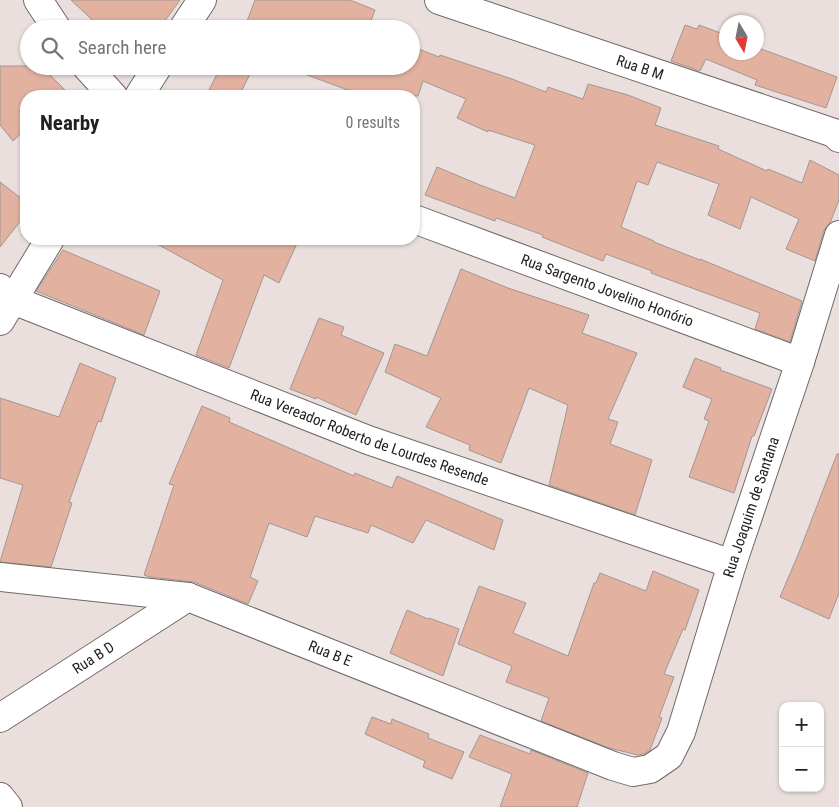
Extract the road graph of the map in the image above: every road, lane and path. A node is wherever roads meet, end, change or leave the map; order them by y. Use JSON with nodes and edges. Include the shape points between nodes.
{"nodes":[{"id":1,"x":38,"y":0,"type":"edge"},
{"id":2,"x":202,"y":0,"type":"edge"},
{"id":3,"x":439,"y":0,"type":"edge"},
{"id":4,"x":51,"y":20,"type":"edge"},
{"id":5,"x":189,"y":20,"type":"edge"},
{"id":6,"x":94,"y":75,"type":"edge"},
{"id":7,"x":152,"y":75,"type":"edge"},
{"id":8,"x":108,"y":90,"type":"edge"},
{"id":9,"x":142,"y":90,"type":"edge"},
{"id":10,"x":839,"y":138,"type":"edge"},
{"id":11,"x":420,"y":221,"type":"edge"},
{"id":12,"x":839,"y":235,"type":"edge"},
{"id":13,"x":46,"y":245,"type":"edge"},
{"id":14,"x":4,"y":303,"type":"edge"},
{"id":15,"x":800,"y":362,"type":"junction"},
{"id":16,"x":732,"y":564,"type":"junction"},
{"id":17,"x":0,"y":577,"type":"edge"},
{"id":18,"x":188,"y":597,"type":"junction"},
{"id":19,"x":0,"y":718,"type":"edge"},
{"id":20,"x":650,"y":769,"type":"joint"},
{"id":21,"x":0,"y":797,"type":"edge"},
{"id":22,"x":8,"y":807,"type":"edge"}],
"edges":[{"from":1,"to":4,"type":"street"},
{"from":2,"to":5,"type":"street"},
{"from":3,"to":10,"type":"street","name":"Rua B M","via":[[834,133]]},
{"from":6,"to":8,"type":"street"},
{"from":7,"to":9,"type":"street"},
{"from":11,"to":15,"type":"street","name":"Rua Sargento Jovelino Honório"},
{"from":12,"to":15,"type":"street","name":"Rua Joaquim de Santana"},
{"from":13,"to":14,"type":"street"},
{"from":14,"to":16,"type":"street","name":"Rua Vereador Roberto de Lourdes Resende","via":[[368,440]]},
{"from":15,"to":16,"type":"street","name":"Rua Joaquim de Santana"},
{"from":16,"to":20,"type":"street","name":"Rua Joaquim de Santana","via":[[681,732],[669,756]]},
{"from":17,"to":18,"type":"street","name":"Rua B E"},
{"from":18,"to":19,"type":"street","name":"Rua B D"},
{"from":18,"to":20,"type":"street","name":"Rua B E","via":[[612,766],[633,772]]},
{"from":21,"to":22,"type":"street"}]}
